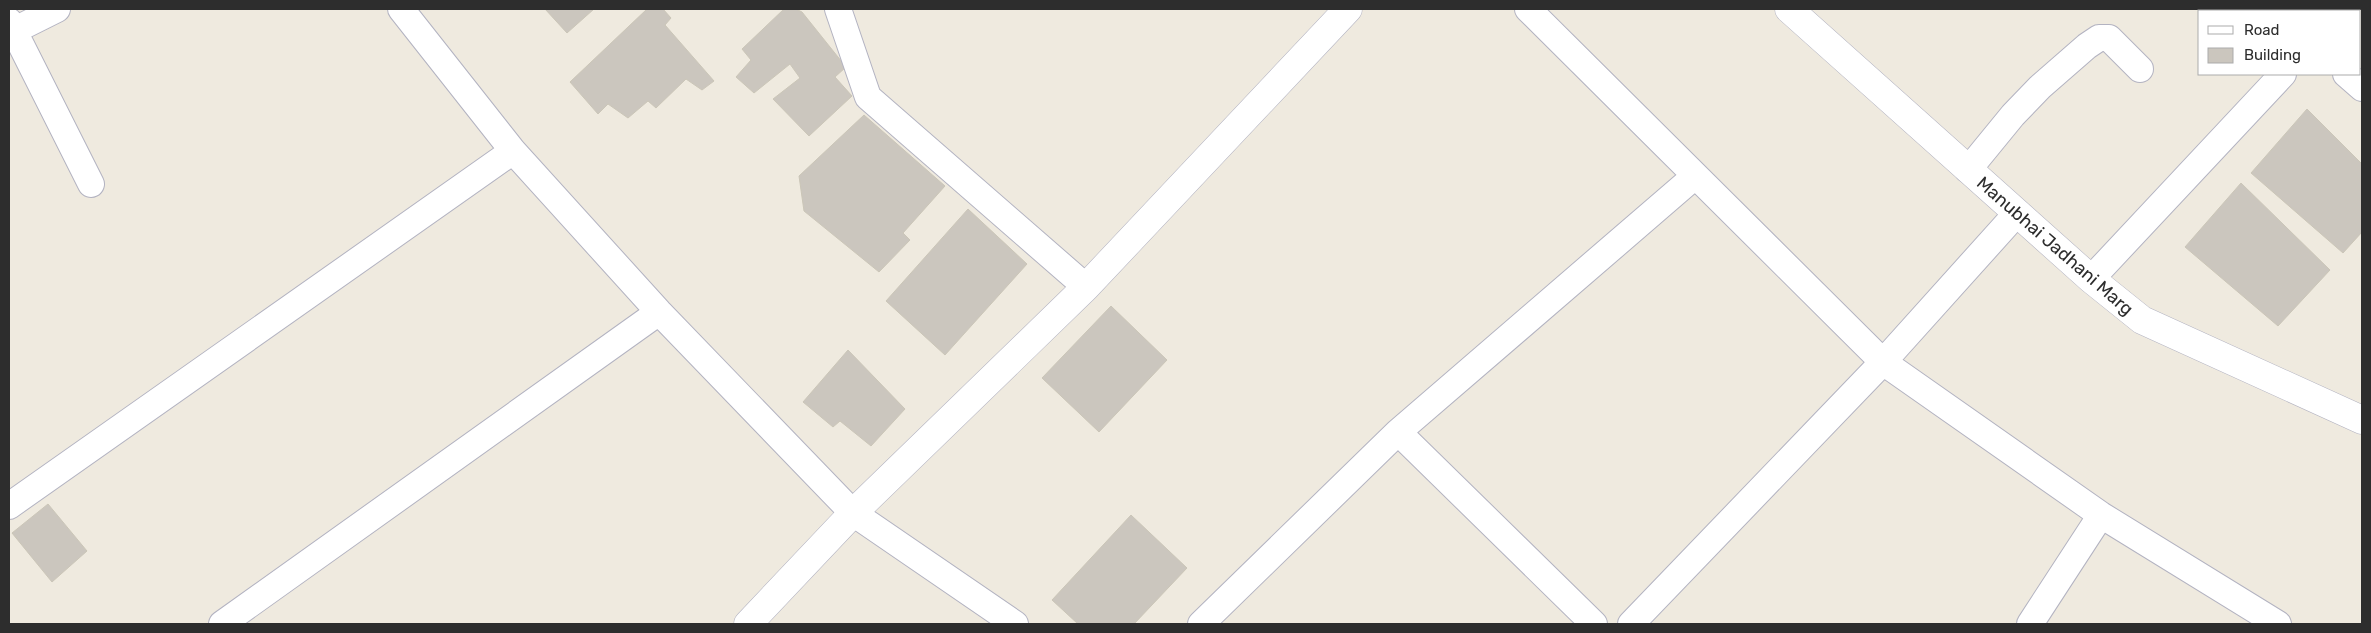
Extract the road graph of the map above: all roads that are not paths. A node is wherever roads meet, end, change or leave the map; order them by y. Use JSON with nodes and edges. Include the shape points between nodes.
{"nodes":[{"id":1,"x":57,"y":9,"type":"edge"},
{"id":2,"x":401,"y":9,"type":"edge"},
{"id":3,"x":838,"y":9,"type":"edge"},
{"id":4,"x":1348,"y":9,"type":"edge"},
{"id":5,"x":1528,"y":9,"type":"edge"},
{"id":6,"x":1789,"y":9,"type":"edge"},
{"id":7,"x":11,"y":26,"type":"edge"},
{"id":8,"x":2140,"y":69,"type":"dead end"},
{"id":9,"x":2282,"y":75,"type":"edge"},
{"id":10,"x":2347,"y":75,"type":"edge"},
{"id":11,"x":2362,"y":88,"type":"edge"},
{"id":12,"x":513,"y":151,"type":"junction"},
{"id":13,"x":1968,"y":170,"type":"junction"},
{"id":14,"x":1695,"y":176,"type":"junction"},
{"id":15,"x":91,"y":184,"type":"dead end"},
{"id":16,"x":2017,"y":213,"type":"junction"},
{"id":17,"x":2091,"y":279,"type":"junction"},
{"id":18,"x":1086,"y":287,"type":"junction"},
{"id":19,"x":659,"y":312,"type":"junction"},
{"id":20,"x":1883,"y":362,"type":"junction"},
{"id":21,"x":2362,"y":420,"type":"edge"},
{"id":22,"x":1398,"y":432,"type":"junction"},
{"id":23,"x":9,"y":506,"type":"edge"},
{"id":24,"x":853,"y":513,"type":"junction"},
{"id":25,"x":2101,"y":515,"type":"junction"},
{"id":26,"x":222,"y":624,"type":"edge"},
{"id":27,"x":748,"y":624,"type":"edge"},
{"id":28,"x":1015,"y":624,"type":"edge"},
{"id":29,"x":1201,"y":624,"type":"edge"},
{"id":30,"x":1594,"y":624,"type":"edge"},
{"id":31,"x":1631,"y":624,"type":"edge"},
{"id":32,"x":2030,"y":624,"type":"edge"},
{"id":33,"x":2278,"y":624,"type":"edge"}],
"edges":[{"from":1,"to":7,"type":"street"},
{"from":2,"to":12,"type":"street"},
{"from":3,"to":18,"type":"street","via":[[868,97]]},
{"from":4,"to":18,"type":"street"},
{"from":5,"to":14,"type":"street"},
{"from":6,"to":13,"type":"street","name":"Manubhai Jadhani Marg"},
{"from":7,"to":15,"type":"street"},
{"from":8,"to":13,"type":"street","via":[[2109,38],[2099,38],[2040,87]]},
{"from":9,"to":17,"type":"street"},
{"from":10,"to":11,"type":"street"},
{"from":12,"to":19,"type":"street"},
{"from":12,"to":23,"type":"street"},
{"from":13,"to":16,"type":"street","name":"Manubhai Jadhani Marg"},
{"from":14,"to":20,"type":"street"},
{"from":14,"to":22,"type":"street"},
{"from":16,"to":17,"type":"street","name":"Manubhai Jadhani Marg"},
{"from":16,"to":20,"type":"street"},
{"from":17,"to":21,"type":"street","name":"Manubhai Jadhani Marg","via":[[2142,320]]},
{"from":18,"to":24,"type":"street"},
{"from":19,"to":24,"type":"street"},
{"from":19,"to":26,"type":"street"},
{"from":20,"to":25,"type":"street"},
{"from":20,"to":31,"type":"street"},
{"from":22,"to":29,"type":"street"},
{"from":22,"to":30,"type":"street"},
{"from":24,"to":27,"type":"street"},
{"from":24,"to":28,"type":"street"},
{"from":25,"to":32,"type":"street"},
{"from":25,"to":33,"type":"street"}]}
